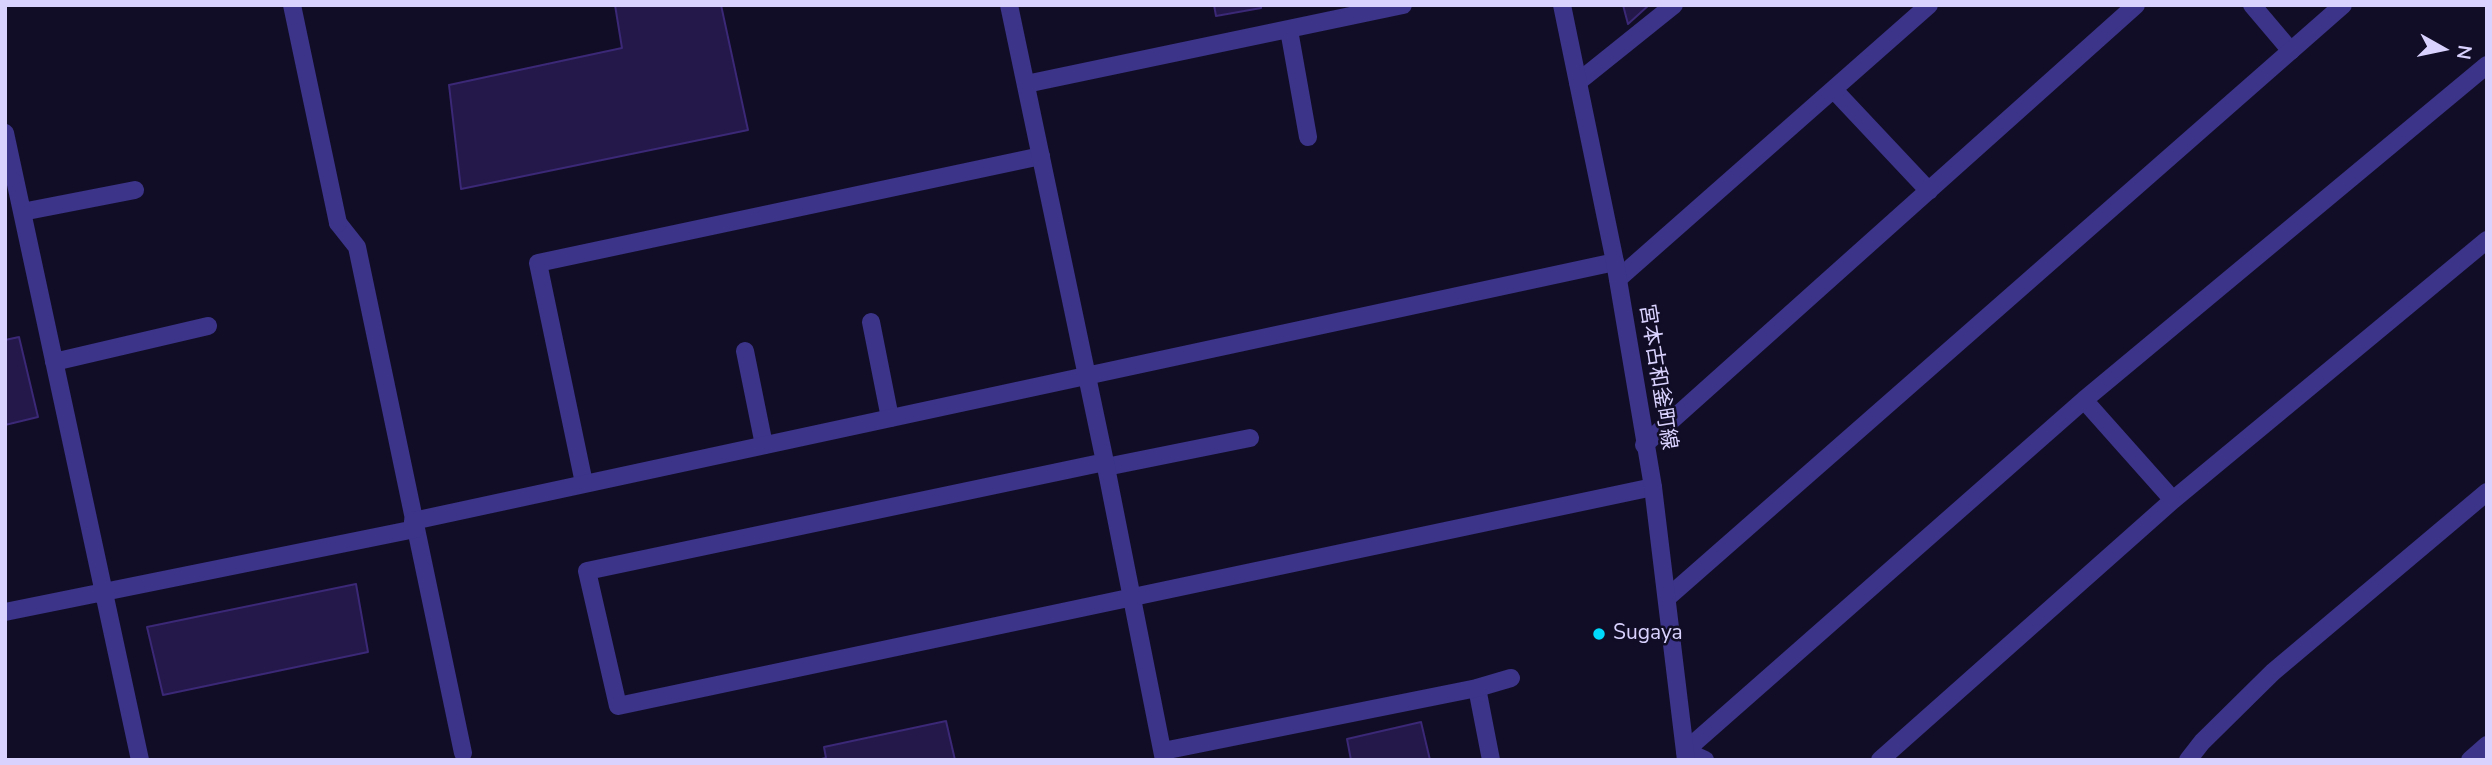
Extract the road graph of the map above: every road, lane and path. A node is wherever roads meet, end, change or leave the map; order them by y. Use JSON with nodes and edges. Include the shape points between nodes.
{"nodes":[{"id":1,"x":292,"y":5,"type":"edge"},
{"id":2,"x":1009,"y":5,"type":"edge"},
{"id":3,"x":1403,"y":5,"type":"edge"},
{"id":4,"x":1562,"y":5,"type":"edge"},
{"id":5,"x":1674,"y":5,"type":"edge"},
{"id":6,"x":1929,"y":5,"type":"edge"},
{"id":7,"x":2136,"y":5,"type":"edge"},
{"id":8,"x":2252,"y":5,"type":"edge"},
{"id":9,"x":2343,"y":5,"type":"edge"},
{"id":10,"x":1289,"y":30,"type":"junction"},
{"id":11,"x":2291,"y":51,"type":"junction"},
{"id":12,"x":2487,"y":65,"type":"edge"},
{"id":13,"x":1577,"y":82,"type":"junction"},
{"id":14,"x":1026,"y":84,"type":"junction"},
{"id":15,"x":1834,"y":90,"type":"junction"},
{"id":16,"x":5,"y":133,"type":"edge"},
{"id":17,"x":1308,"y":137,"type":"dead end"},
{"id":18,"x":1041,"y":156,"type":"junction"},
{"id":19,"x":135,"y":190,"type":"dead end"},
{"id":20,"x":1929,"y":191,"type":"junction"},
{"id":21,"x":22,"y":212,"type":"junction"},
{"id":22,"x":2487,"y":240,"type":"edge"},
{"id":23,"x":1616,"y":271,"type":"junction"},
{"id":24,"x":871,"y":322,"type":"dead end"},
{"id":25,"x":208,"y":326,"type":"dead end"},
{"id":26,"x":745,"y":351,"type":"dead end"},
{"id":27,"x":54,"y":362,"type":"junction"},
{"id":28,"x":1087,"y":374,"type":"junction"},
{"id":29,"x":2084,"y":400,"type":"junction"},
{"id":30,"x":890,"y":418,"type":"junction"},
{"id":31,"x":1250,"y":438,"type":"dead end"},
{"id":32,"x":764,"y":445,"type":"junction"},
{"id":33,"x":1644,"y":445,"type":"junction"},
{"id":34,"x":1105,"y":464,"type":"junction"},
{"id":35,"x":584,"y":483,"type":"junction"},
{"id":36,"x":1653,"y":487,"type":"junction"},
{"id":37,"x":2486,"y":495,"type":"edge"},
{"id":38,"x":2173,"y":500,"type":"junction"},
{"id":39,"x":414,"y":525,"type":"junction"},
{"id":40,"x":104,"y":592,"type":"junction"},
{"id":41,"x":1132,"y":597,"type":"junction"},
{"id":42,"x":1667,"y":598,"type":"junction"},
{"id":43,"x":5,"y":612,"type":"edge"},
{"id":44,"x":1511,"y":678,"type":"dead end"},
{"id":45,"x":1477,"y":688,"type":"junction"},
{"id":46,"x":2487,"y":745,"type":"edge"},
{"id":47,"x":463,"y":753,"type":"dead end"},
{"id":48,"x":1164,"y":756,"type":"edge"},
{"id":49,"x":1686,"y":756,"type":"edge"},
{"id":50,"x":140,"y":760,"type":"edge"},
{"id":51,"x":1491,"y":760,"type":"edge"},
{"id":52,"x":1705,"y":760,"type":"edge"},
{"id":53,"x":1880,"y":760,"type":"edge"},
{"id":54,"x":2188,"y":760,"type":"edge"},
{"id":55,"x":2470,"y":760,"type":"edge"}],
"edges":[{"from":1,"to":39,"type":"street","via":[[338,223],[358,247]]},
{"from":2,"to":14,"type":"street"},
{"from":3,"to":10,"type":"street"},
{"from":4,"to":13,"type":"street","name":"宮本古和釜町線"},
{"from":5,"to":13,"type":"street"},
{"from":6,"to":15,"type":"street"},
{"from":7,"to":20,"type":"street"},
{"from":8,"to":11,"type":"street"},
{"from":9,"to":11,"type":"street"},
{"from":10,"to":14,"type":"street"},
{"from":10,"to":17,"type":"street"},
{"from":11,"to":42,"type":"street"},
{"from":12,"to":29,"type":"street"},
{"from":13,"to":23,"type":"street","name":"宮本古和釜町線"},
{"from":14,"to":18,"type":"street"},
{"from":15,"to":20,"type":"street"},
{"from":15,"to":23,"type":"street"},
{"from":16,"to":21,"type":"street"},
{"from":18,"to":28,"type":"street"},
{"from":18,"to":35,"type":"street","via":[[538,263]]},
{"from":19,"to":21,"type":"street"},
{"from":20,"to":33,"type":"street"},
{"from":21,"to":27,"type":"street"},
{"from":22,"to":38,"type":"street"},
{"from":23,"to":28,"type":"street"},
{"from":23,"to":33,"type":"street","name":"宮本古和釜町線"},
{"from":24,"to":30,"type":"street"},
{"from":25,"to":27,"type":"street"},
{"from":26,"to":32,"type":"street"},
{"from":27,"to":40,"type":"street"},
{"from":28,"to":30,"type":"street"},
{"from":28,"to":34,"type":"street"},
{"from":29,"to":38,"type":"street"},
{"from":29,"to":49,"type":"street"},
{"from":30,"to":32,"type":"street"},
{"from":31,"to":34,"type":"street"},
{"from":32,"to":35,"type":"street"},
{"from":33,"to":36,"type":"street","name":"宮本古和釜町線"},
{"from":34,"to":41,"type":"street"},
{"from":34,"to":41,"type":"street","via":[[587,571],[618,706]]},
{"from":35,"to":39,"type":"street"},
{"from":36,"to":41,"type":"street"},
{"from":36,"to":42,"type":"street","name":"宮本古和釜町線"},
{"from":37,"to":54,"type":"street","via":[[2273,671]]},
{"from":38,"to":53,"type":"street"},
{"from":39,"to":40,"type":"street"},
{"from":39,"to":47,"type":"street"},
{"from":40,"to":43,"type":"street"},
{"from":40,"to":50,"type":"street"},
{"from":41,"to":48,"type":"street"},
{"from":42,"to":49,"type":"street","name":"宮本古和釜町線"},
{"from":44,"to":45,"type":"street"},
{"from":45,"to":48,"type":"street"},
{"from":45,"to":51,"type":"street"},
{"from":46,"to":55,"type":"street"},
{"from":49,"to":52,"type":"street"}]}
